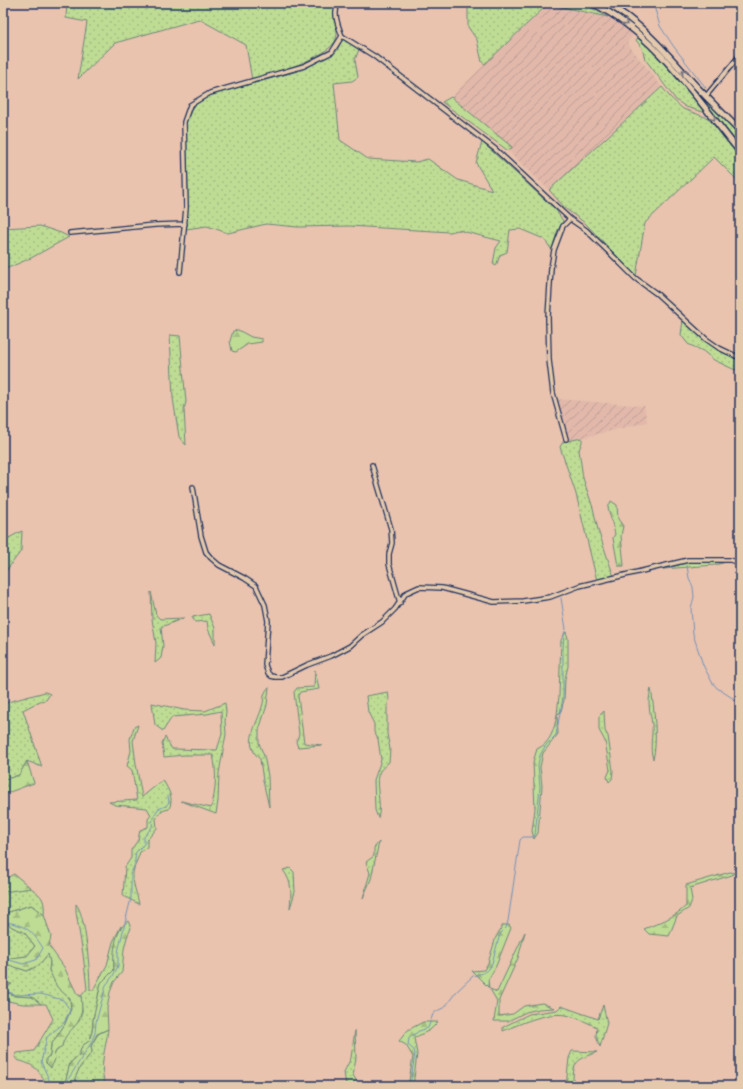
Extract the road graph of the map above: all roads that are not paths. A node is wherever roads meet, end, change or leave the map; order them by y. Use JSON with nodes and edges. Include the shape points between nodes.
{"nodes":[{"id":1,"x":338,"y":3,"type":"edge"},
{"id":2,"x":592,"y":3,"type":"edge"},
{"id":3,"x":606,"y":3,"type":"edge"},
{"id":4,"x":342,"y":36,"type":"junction"},
{"id":5,"x":740,"y":55,"type":"edge"},
{"id":6,"x":706,"y":96,"type":"junction"},
{"id":7,"x":740,"y":130,"type":"edge"},
{"id":8,"x":740,"y":152,"type":"edge"},
{"id":9,"x":570,"y":219,"type":"junction"},
{"id":10,"x":185,"y":224,"type":"junction"},
{"id":11,"x":70,"y":233,"type":"dead end"},
{"id":12,"x":180,"y":272,"type":"dead end"},
{"id":13,"x":740,"y":358,"type":"edge"},
{"id":14,"x":566,"y":439,"type":"dead end"},
{"id":15,"x":372,"y":464,"type":"dead end"},
{"id":16,"x":193,"y":487,"type":"dead end"},
{"id":17,"x":740,"y":564,"type":"edge"},
{"id":18,"x":400,"y":603,"type":"junction"}],
"edges":[{"from":1,"to":4,"type":"street","via":[[336,17]]},
{"from":2,"to":8,"type":"main road","one_way":true,"via":[[626,23],[646,41],[685,83]]},
{"from":6,"to":3,"type":"main road","one_way":true,"via":[[644,30]]},
{"from":4,"to":9,"type":"street","via":[[374,56],[495,149]]},
{"from":4,"to":10,"type":"street","via":[[332,52],[304,66],[210,93],[190,105],[184,122]]},
{"from":5,"to":6,"type":"street"},
{"from":6,"to":7,"type":"main road"},
{"from":9,"to":13,"type":"street","via":[[586,230],[635,278],[657,294],[706,339]]},
{"from":9,"to":14,"type":"street","via":[[563,226],[554,250],[548,317],[553,393]]},
{"from":10,"to":11,"type":"street"},
{"from":10,"to":12,"type":"street"},
{"from":15,"to":18,"type":"street","via":[[390,529],[392,543],[389,564]]},
{"from":16,"to":18,"type":"street","via":[[206,552],[219,565],[256,586],[265,605],[268,621],[265,665],[271,676],[282,677],[350,646],[382,622]]},
{"from":17,"to":18,"type":"street","via":[[730,560],[688,560],[579,586],[550,598],[523,601],[494,602],[442,588],[419,587],[406,593]]}]}
